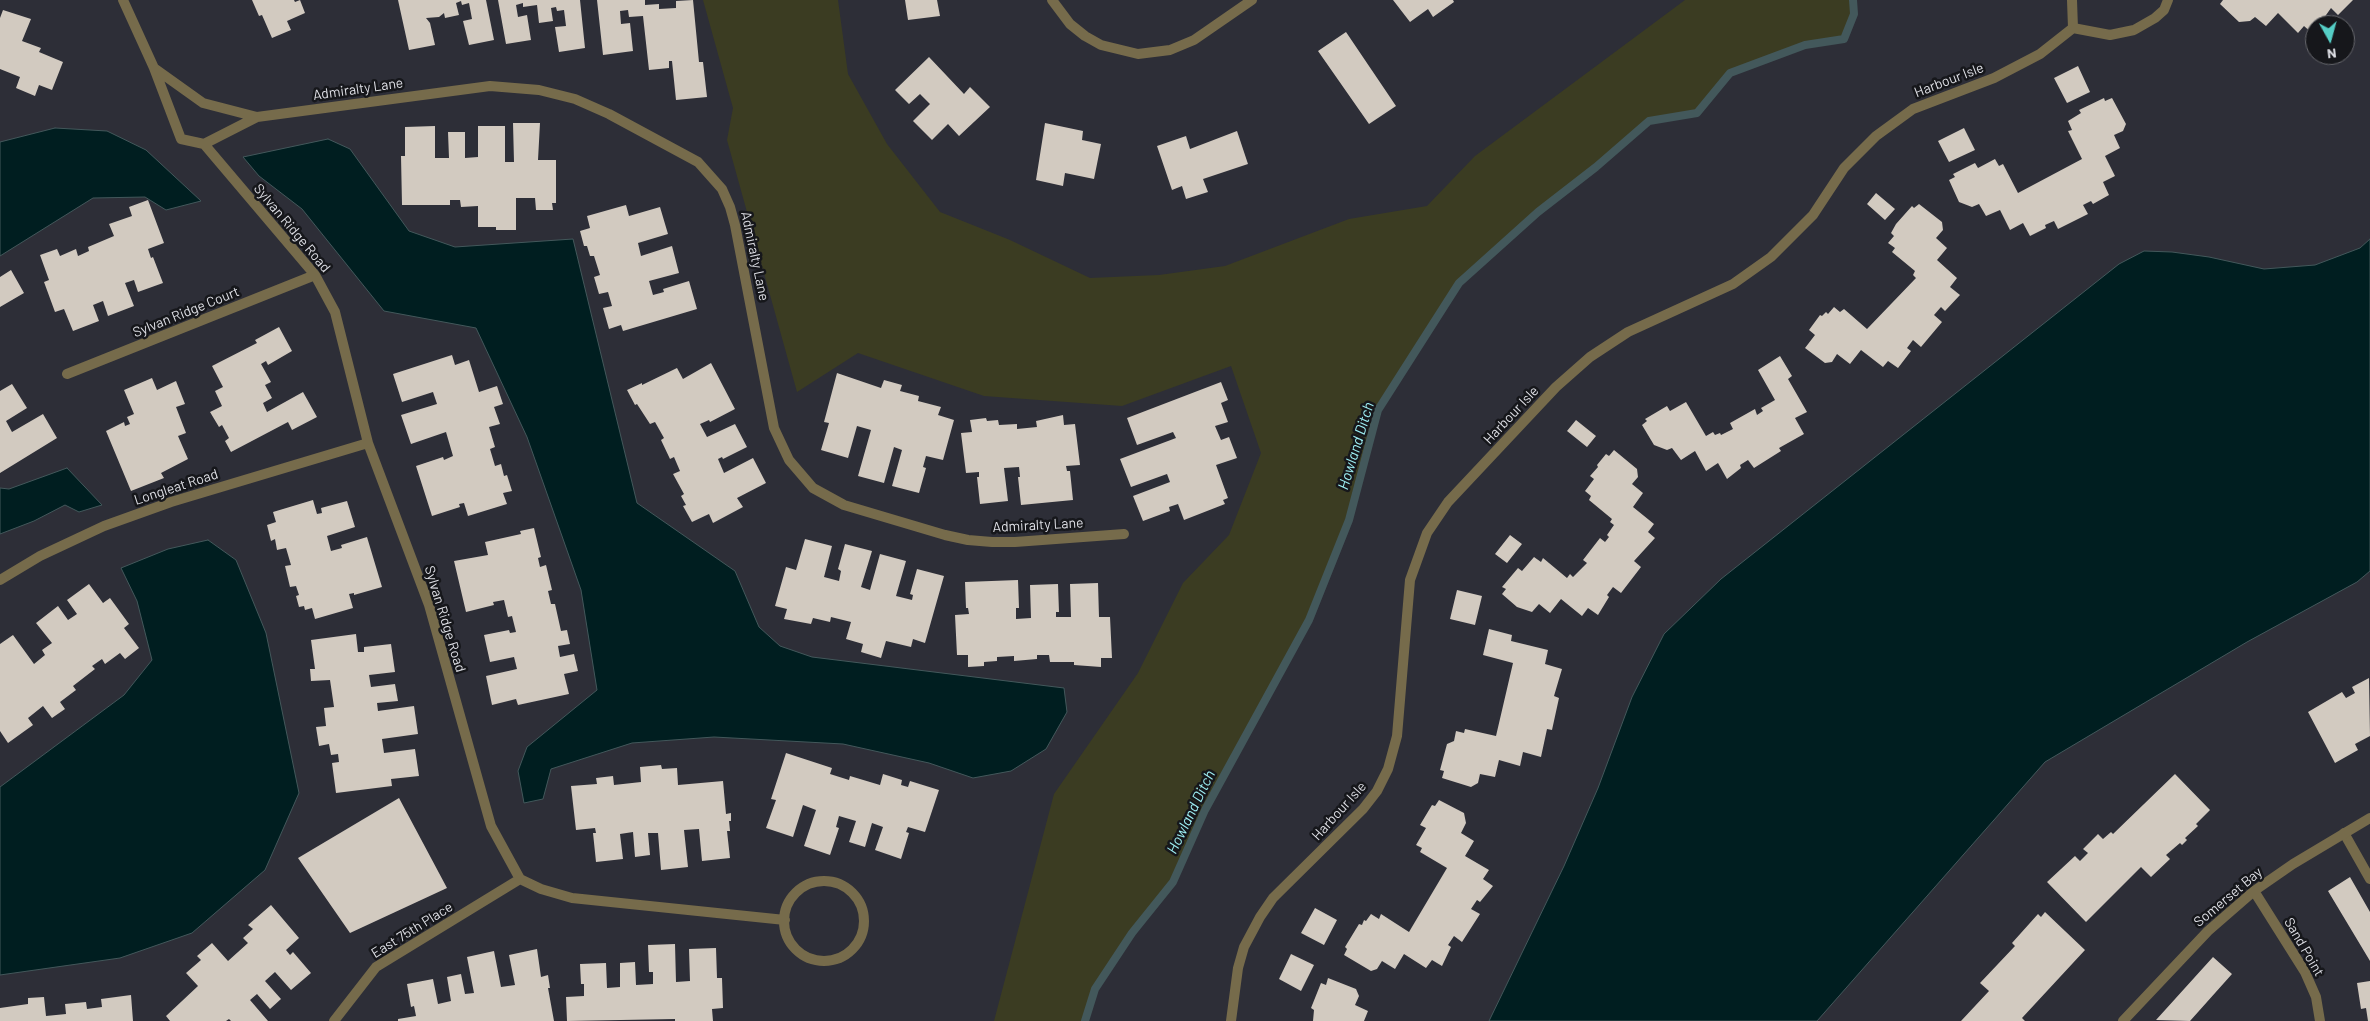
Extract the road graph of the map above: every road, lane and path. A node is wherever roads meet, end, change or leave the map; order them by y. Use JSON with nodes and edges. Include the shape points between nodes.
{"nodes":[{"id":1,"x":124,"y":0,"type":"edge"},
{"id":2,"x":1052,"y":0,"type":"edge"},
{"id":3,"x":1252,"y":0,"type":"edge"},
{"id":4,"x":2072,"y":0,"type":"edge"},
{"id":5,"x":2168,"y":0,"type":"edge"},
{"id":6,"x":2073,"y":28,"type":"junction"},
{"id":7,"x":154,"y":68,"type":"junction"},
{"id":8,"x":257,"y":117,"type":"junction"},
{"id":9,"x":204,"y":144,"type":"junction"},
{"id":10,"x":315,"y":275,"type":"junction"},
{"id":11,"x":67,"y":374,"type":"dead end"},
{"id":12,"x":368,"y":443,"type":"junction"},
{"id":13,"x":1124,"y":534,"type":"dead end"},
{"id":14,"x":0,"y":580,"type":"edge"},
{"id":15,"x":2370,"y":818,"type":"edge"},
{"id":16,"x":2344,"y":833,"type":"junction"},
{"id":17,"x":520,"y":879,"type":"junction"},
{"id":18,"x":2370,"y":879,"type":"edge"},
{"id":19,"x":2254,"y":890,"type":"junction"},
{"id":20,"x":784,"y":920,"type":"junction"},
{"id":21,"x":334,"y":1021,"type":"edge"},
{"id":22,"x":1231,"y":1021,"type":"edge"},
{"id":23,"x":2123,"y":1021,"type":"edge"},
{"id":24,"x":2320,"y":1021,"type":"edge"}],
"edges":[{"from":1,"to":7,"type":"street"},
{"from":2,"to":3,"type":"street","via":[[1070,24],[1085,36],[1101,45],[1138,54],[1170,50],[1194,40]]},
{"from":4,"to":6,"type":"street"},
{"from":5,"to":6,"type":"street","via":[[2164,10],[2155,18],[2134,30],[2110,35]]},
{"from":6,"to":22,"type":"street","name":"Harbour Isle","via":[[2040,54],[1994,78],[1913,110],[1876,136],[1844,168],[1813,215],[1772,257],[1733,284],[1628,332],[1590,356],[1556,387],[1448,502],[1427,533],[1410,580],[1397,736],[1388,769],[1363,809],[1273,898],[1260,917],[1244,947],[1238,968]]},
{"from":7,"to":8,"type":"street","name":"Admiralty Lane","via":[[203,102]]},
{"from":7,"to":9,"type":"street","via":[[181,139]]},
{"from":8,"to":9,"type":"street"},
{"from":8,"to":13,"type":"street","name":"Admiralty Lane","via":[[490,86],[539,90],[575,99],[609,114],[698,162],[722,189],[735,225],[774,428],[788,460],[813,488],[844,505],[968,540],[1008,542]]},
{"from":9,"to":10,"type":"street","name":"Sylvan Ridge Road"},
{"from":10,"to":11,"type":"street","name":"Sylvan Ridge Court"},
{"from":10,"to":12,"type":"street","name":"Sylvan Ridge Road","via":[[338,319]]},
{"from":12,"to":14,"type":"street","name":"Longleat Road","via":[[171,502],[104,526],[40,556]]},
{"from":12,"to":17,"type":"street","name":"Sylvan Ridge Road","via":[[429,605],[491,826]]},
{"from":15,"to":16,"type":"street","name":"Somerset Bay"},
{"from":16,"to":18,"type":"street"},
{"from":16,"to":19,"type":"street","name":"Somerset Bay"},
{"from":17,"to":20,"type":"street","via":[[572,898]]},
{"from":17,"to":21,"type":"street","name":"East 75th Place","via":[[376,967]]},
{"from":19,"to":23,"type":"street","name":"Somerset Bay","via":[[2208,931]]},
{"from":19,"to":24,"type":"street","name":"Sand Point","via":[[2305,972],[2316,997]]},
{"from":20,"to":20,"type":"street","via":[[787,936],[796,949],[809,958],[825,961],[840,957],[853,948],[861,935],[864,920],[861,905],[852,892],[839,884],[824,881],[809,884],[796,893]]}]}
